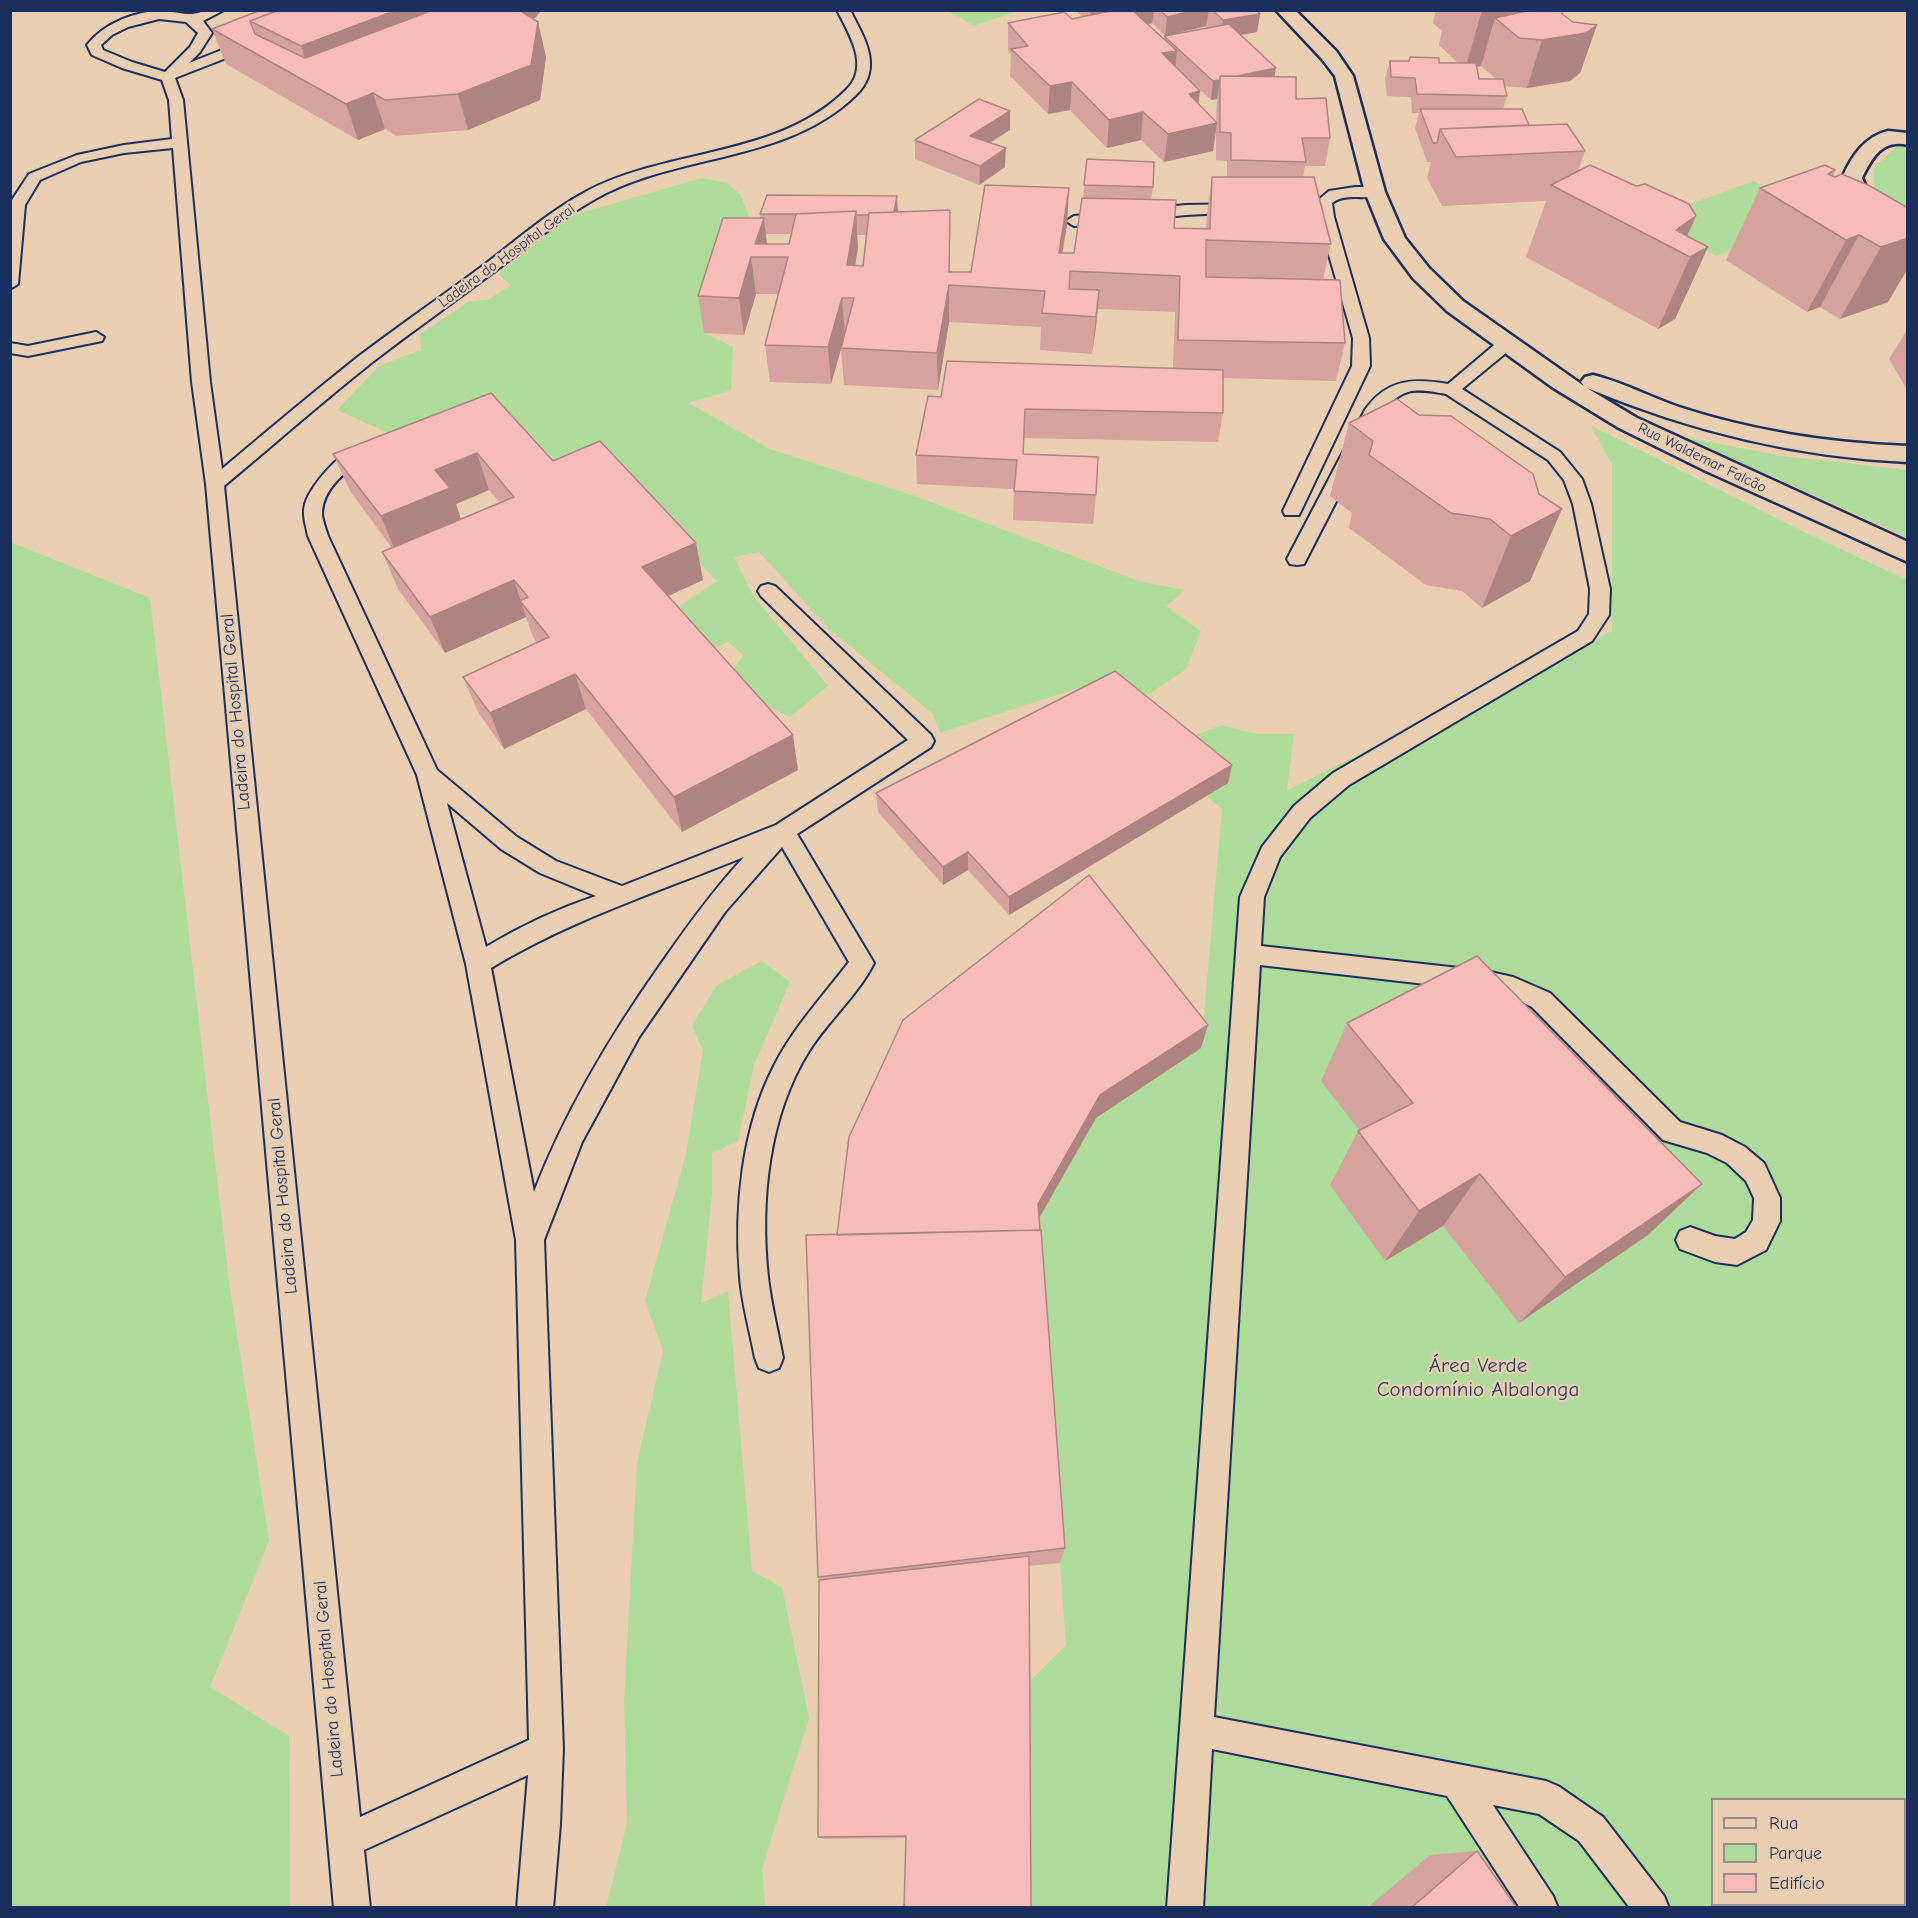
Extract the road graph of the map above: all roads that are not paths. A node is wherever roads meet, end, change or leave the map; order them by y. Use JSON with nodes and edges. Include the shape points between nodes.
{"nodes":[{"id":1,"x":218,"y":10,"type":"edge"},
{"id":2,"x":843,"y":10,"type":"edge"},
{"id":3,"x":1285,"y":10,"type":"edge"},
{"id":4,"x":192,"y":21,"type":"junction"},
{"id":5,"x":267,"y":37,"type":"edge"},
{"id":6,"x":168,"y":77,"type":"junction"},
{"id":7,"x":1908,"y":139,"type":"edge"},
{"id":8,"x":180,"y":143,"type":"junction"},
{"id":9,"x":1376,"y":192,"type":"junction"},
{"id":10,"x":1323,"y":207,"type":"junction"},
{"id":11,"x":1255,"y":208,"type":"edge"},
{"id":12,"x":1305,"y":208,"type":"edge"},
{"id":13,"x":1074,"y":221,"type":"dead end"},
{"id":14,"x":1908,"y":231,"type":"edge"},
{"id":15,"x":10,"y":284,"type":"edge"},
{"id":16,"x":96,"y":338,"type":"dead end"},
{"id":17,"x":1506,"y":344,"type":"junction"},
{"id":18,"x":10,"y":348,"type":"edge"},
{"id":19,"x":1451,"y":390,"type":"junction"},
{"id":20,"x":1366,"y":426,"type":"junction"},
{"id":21,"x":1382,"y":438,"type":"edge"},
{"id":22,"x":371,"y":445,"type":"edge"},
{"id":23,"x":1908,"y":454,"type":"edge"},
{"id":24,"x":214,"y":484,"type":"junction"},
{"id":25,"x":1292,"y":511,"type":"dead end"},
{"id":26,"x":1908,"y":553,"type":"edge"},
{"id":27,"x":1297,"y":559,"type":"dead end"},
{"id":28,"x":768,"y":591,"type":"dead end"},
{"id":29,"x":428,"y":775,"type":"junction"},
{"id":30,"x":784,"y":831,"type":"junction"},
{"id":31,"x":622,"y":896,"type":"junction"},
{"id":32,"x":1248,"y":954,"type":"junction"},
{"id":33,"x":478,"y":964,"type":"junction"},
{"id":34,"x":1442,"y":976,"type":"junction"},
{"id":35,"x":1466,"y":1001,"type":"edge"},
{"id":36,"x":1623,"y":1115,"type":"edge"},
{"id":37,"x":1658,"y":1118,"type":"junction"},
{"id":38,"x":530,"y":1240,"type":"junction"},
{"id":39,"x":1690,"y":1240,"type":"edge"},
{"id":40,"x":769,"y":1358,"type":"dead end"},
{"id":41,"x":1198,"y":1730,"type":"junction"},
{"id":42,"x":546,"y":1749,"type":"junction"},
{"id":43,"x":1457,"y":1780,"type":"junction"},
{"id":44,"x":345,"y":1841,"type":"junction"},
{"id":45,"x":352,"y":1908,"type":"edge"},
{"id":46,"x":536,"y":1908,"type":"edge"},
{"id":47,"x":1185,"y":1908,"type":"edge"},
{"id":48,"x":1541,"y":1908,"type":"edge"},
{"id":49,"x":1652,"y":1908,"type":"edge"}],
"edges":[{"from":1,"to":4,"type":"lane"},
{"from":2,"to":24,"type":"lane","name":"Ladeira do Hospital Geral","via":[[865,52],[865,72],[854,91],[834,109],[810,125],[630,179],[595,193],[560,214],[367,359]]},
{"from":3,"to":9,"type":"street","name":"Rua Waldemar Falcão","via":[[1344,76]]},
{"from":4,"to":6,"type":"lane","via":[[202,26],[202,40]]},
{"from":4,"to":6,"type":"lane","via":[[172,15],[143,18],[111,30],[94,45],[97,52],[108,58]]},
{"from":5,"to":6,"type":"lane"},
{"from":6,"to":8,"type":"lane","name":"Ladeira do Hospital Geral","via":[[176,100]]},
{"from":7,"to":14,"type":"street","via":[[1891,135],[1882,138],[1862,156],[1852,178],[1862,202],[1886,222]]},
{"from":8,"to":15,"type":"lane","via":[[78,159],[34,177],[17,204]]},
{"from":8,"to":24,"type":"lane","name":"Ladeira do Hospital Geral"},
{"from":9,"to":10,"type":"lane","via":[[1335,194],[1327,198]]},
{"from":9,"to":17,"type":"street","name":"Rua Waldemar Falcão","via":[[1395,239],[1421,273],[1455,306]]},
{"from":10,"to":12,"type":"lane"},
{"from":10,"to":25,"type":"lane","via":[[1361,338],[1361,366]]},
{"from":11,"to":13,"type":"lane"},
{"from":16,"to":18,"type":"lane","via":[[28,351]]},
{"from":17,"to":19,"type":"lane"},
{"from":17,"to":23,"type":"street","name":"Rua Waldemar Falcão","via":[[1635,400],[1690,419],[1824,447]]},
{"from":17,"to":26,"type":"street","name":"Rua Waldemar Falcão","via":[[1628,423]]},
{"from":19,"to":20,"type":"lane","via":[[1405,385],[1387,394]]},
{"from":19,"to":32,"type":"lane","via":[[1554,456],[1573,479],[1600,590],[1599,615],[1585,636],[1341,779],[1302,812],[1270,853],[1252,897]]},
{"from":20,"to":21,"type":"lane"},
{"from":20,"to":27,"type":"lane"},
{"from":22,"to":29,"type":"lane","via":[[321,488],[313,514],[318,536]]},
{"from":24,"to":44,"type":"lane","name":"Ladeira do Hospital Geral"},
{"from":28,"to":30,"type":"lane","via":[[923,741]]},
{"from":29,"to":31,"type":"lane","via":[[509,843],[548,867]]},
{"from":29,"to":33,"type":"lane"},
{"from":30,"to":31,"type":"lane"},
{"from":30,"to":38,"type":"lane","via":[[729,887],[651,997],[559,1162]]},
{"from":30,"to":40,"type":"lane","via":[[862,963],[801,1042],[783,1073],[757,1162],[751,1211],[754,1278]]},
{"from":31,"to":33,"type":"lane","via":[[524,936]]},
{"from":32,"to":34,"type":"lane"},
{"from":32,"to":41,"type":"lane"},
{"from":33,"to":38,"type":"lane"},
{"from":34,"to":35,"type":"lane"},
{"from":34,"to":37,"type":"lane","via":[[1513,987],[1541,1000]]},
{"from":36,"to":37,"type":"lane"},
{"from":37,"to":39,"type":"lane","via":[[1672,1132],[1713,1143],[1736,1155],[1755,1172],[1767,1198],[1766,1221],[1756,1242],[1737,1252]]},
{"from":38,"to":42,"type":"lane"},
{"from":41,"to":43,"type":"lane"},
{"from":41,"to":47,"type":"lane"},
{"from":42,"to":44,"type":"lane"},
{"from":42,"to":46,"type":"lane"},
{"from":43,"to":48,"type":"lane"},
{"from":43,"to":49,"type":"lane","via":[[1546,1798],[1591,1829]]},
{"from":44,"to":45,"type":"lane","name":"Ladeira do Hospital Geral"}]}
